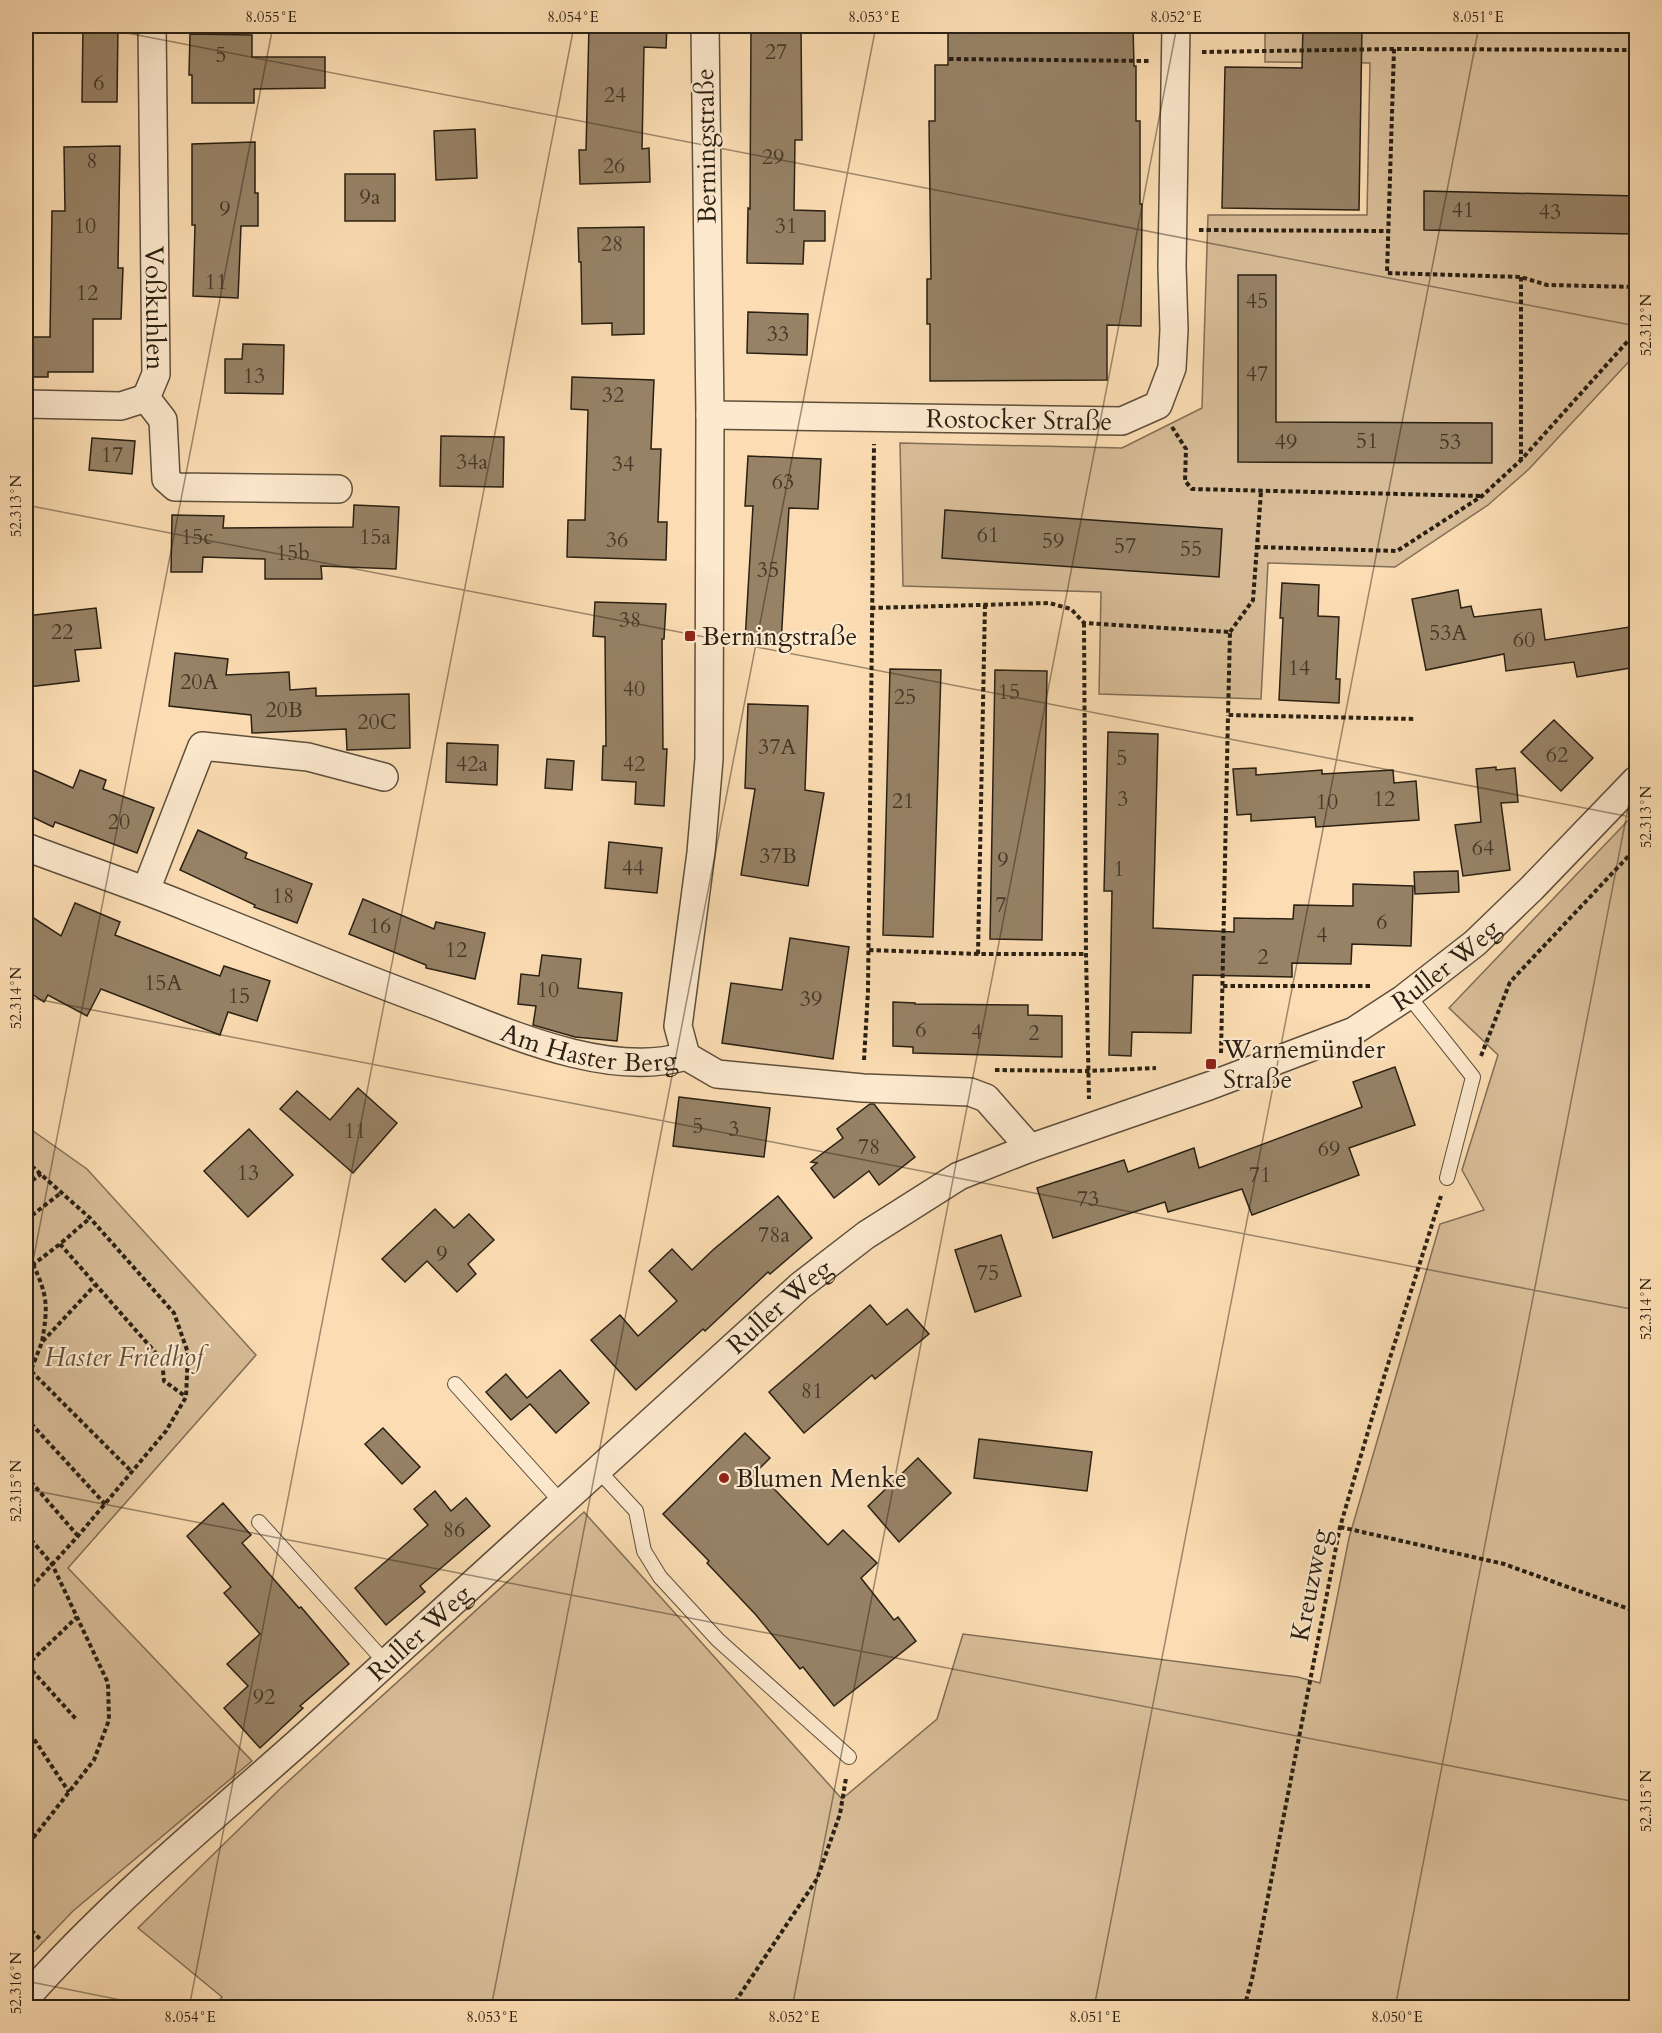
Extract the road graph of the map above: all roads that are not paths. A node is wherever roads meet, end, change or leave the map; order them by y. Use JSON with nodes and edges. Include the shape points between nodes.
{"nodes":[{"id":1,"x":152,"y":26,"type":"edge"},
{"id":2,"x":705,"y":26,"type":"edge"},
{"id":3,"x":1176,"y":26,"type":"edge"},
{"id":4,"x":146,"y":398,"type":"junction"},
{"id":5,"x":26,"y":404,"type":"edge"},
{"id":6,"x":710,"y":415,"type":"junction"},
{"id":7,"x":338,"y":489,"type":"dead end"},
{"id":8,"x":384,"y":777,"type":"dead end"},
{"id":9,"x":1636,"y":780,"type":"edge"},
{"id":10,"x":26,"y":847,"type":"edge"},
{"id":11,"x":146,"y":890,"type":"junction"},
{"id":12,"x":1408,"y":995,"type":"junction"},
{"id":13,"x":686,"y":1056,"type":"junction"},
{"id":14,"x":1030,"y":1148,"type":"junction"},
{"id":15,"x":1447,"y":1178,"type":"road end"},
{"id":16,"x":455,"y":1384,"type":"dead end"},
{"id":17,"x":598,"y":1470,"type":"junction"},
{"id":18,"x":562,"y":1503,"type":"junction"},
{"id":19,"x":259,"y":1522,"type":"dead end"},
{"id":20,"x":386,"y":1663,"type":"junction"},
{"id":21,"x":849,"y":1756,"type":"road end"},
{"id":22,"x":26,"y":1998,"type":"edge"}],
"edges":[{"from":1,"to":4,"type":"street","name":"Voßkuhlen","via":[[156,374]]},
{"from":2,"to":6,"type":"street","name":"Berningstraße"},
{"from":3,"to":6,"type":"street","name":"Rostocker Straße","via":[[1174,330],[1172,368],[1158,405],[1122,421]]},
{"from":4,"to":5,"type":"street","via":[[121,406]]},
{"from":4,"to":7,"type":"street","name":"Voßkuhlen","via":[[163,420],[166,479],[175,487]]},
{"from":6,"to":13,"type":"street","name":"Berningstraße","via":[[709,759],[678,1026]]},
{"from":8,"to":11,"type":"street","via":[[308,757],[202,746]]},
{"from":9,"to":12,"type":"street","name":"Ruller Weg","via":[[1475,943]]},
{"from":10,"to":11,"type":"street","name":"Am Haster Berg"},
{"from":11,"to":13,"type":"street","name":"Am Haster Berg","via":[[358,976],[563,1051],[620,1061],[666,1062]]},
{"from":12,"to":14,"type":"street","name":"Ruller Weg","via":[[1354,1031]]},
{"from":12,"to":15,"type":"lane","via":[[1473,1077]]},
{"from":13,"to":14,"type":"street","name":"Am Haster Berg","via":[[717,1074],[863,1088],[970,1092],[986,1098]]},
{"from":14,"to":17,"type":"street","name":"Ruller Weg","via":[[959,1176],[866,1235],[800,1286]]},
{"from":16,"to":18,"type":"lane"},
{"from":17,"to":18,"type":"street","name":"Ruller Weg"},
{"from":17,"to":21,"type":"lane","via":[[636,1511],[644,1551],[660,1577],[718,1640]]},
{"from":18,"to":20,"type":"street","name":"Ruller Weg"},
{"from":19,"to":20,"type":"lane"},
{"from":20,"to":22,"type":"street","name":"Ruller Weg","via":[[140,1881],[61,1957]]}]}
